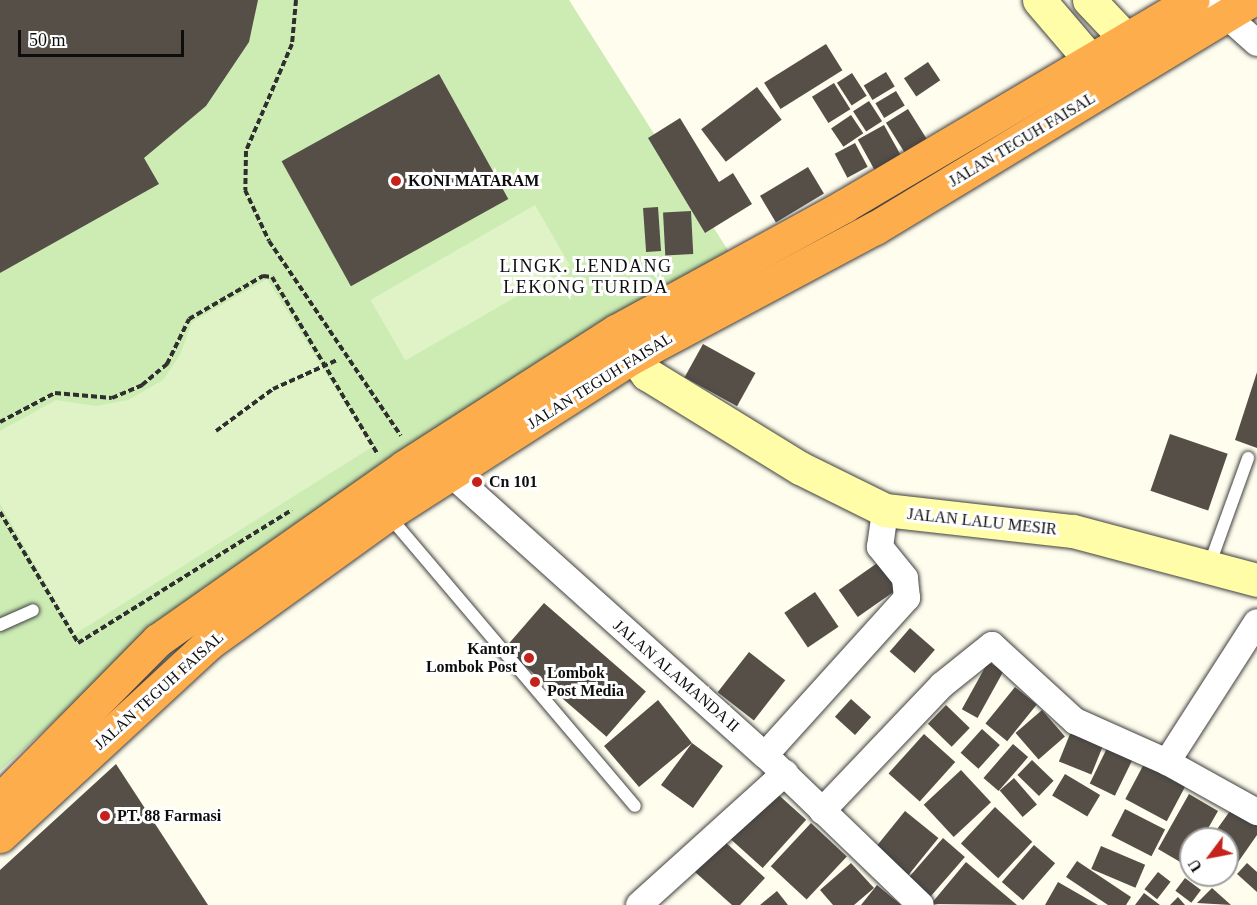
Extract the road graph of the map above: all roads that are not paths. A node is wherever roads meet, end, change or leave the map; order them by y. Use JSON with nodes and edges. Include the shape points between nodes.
{"nodes":[{"id":1,"x":1039,"y":0,"type":"edge"},
{"id":2,"x":1089,"y":0,"type":"edge"},
{"id":3,"x":1193,"y":0,"type":"edge"},
{"id":4,"x":1252,"y":0,"type":"edge"},
{"id":5,"x":1216,"y":9,"type":"edge"},
{"id":6,"x":1257,"y":44,"type":"edge"},
{"id":7,"x":1139,"y":50,"type":"junction"},
{"id":8,"x":1093,"y":60,"type":"junction"},
{"id":9,"x":1112,"y":86,"type":"junction"},
{"id":10,"x":624,"y":344,"type":"junction"},
{"id":11,"x":1248,"y":458,"type":"dead end"},
{"id":12,"x":432,"y":462,"type":"junction"},
{"id":13,"x":885,"y":510,"type":"junction"},
{"id":14,"x":388,"y":514,"type":"junction"},
{"id":15,"x":271,"y":556,"type":"junction"},
{"id":16,"x":1209,"y":567,"type":"junction"},
{"id":17,"x":1257,"y":580,"type":"edge"},
{"id":18,"x":290,"y":586,"type":"junction"},
{"id":19,"x":33,"y":610,"type":"dead end"},
{"id":20,"x":1257,"y":622,"type":"edge"},
{"id":21,"x":0,"y":625,"type":"edge"},
{"id":22,"x":765,"y":755,"type":"junction"},
{"id":23,"x":1167,"y":762,"type":"junction"},
{"id":24,"x":785,"y":773,"type":"junction"},
{"id":25,"x":0,"y":800,"type":"edge"},
{"id":26,"x":635,"y":806,"type":"dead end"},
{"id":27,"x":822,"y":811,"type":"junction"},
{"id":28,"x":1257,"y":812,"type":"edge"},
{"id":29,"x":0,"y":836,"type":"edge"},
{"id":30,"x":639,"y":905,"type":"edge"},
{"id":31,"x":921,"y":905,"type":"edge"}],
"edges":[{"from":1,"to":8,"type":"street"},
{"from":2,"to":7,"type":"street"},
{"from":3,"to":7,"type":"highway","name":"JALAN TEGUH FAISAL"},
{"from":4,"to":5,"type":"highway","name":"JALAN TEGUH FAISAL"},
{"from":5,"to":6,"type":"street"},
{"from":5,"to":7,"type":"highway","name":"JALAN TEGUH FAISAL"},
{"from":7,"to":8,"type":"highway","name":"JALAN TEGUH FAISAL"},
{"from":7,"to":9,"type":"highway","name":"JALAN TEGUH FAISAL"},
{"from":8,"to":9,"type":"street"},
{"from":8,"to":10,"type":"highway","name":"JALAN TEGUH FAISAL","via":[[844,206]]},
{"from":9,"to":10,"type":"highway","name":"JALAN TEGUH FAISAL","via":[[875,228]]},
{"from":10,"to":12,"type":"highway","name":"JALAN TEGUH FAISAL"},
{"from":10,"to":13,"type":"street","name":"JALAN LALU MESIR","via":[[647,374],[800,468]]},
{"from":11,"to":16,"type":"lane"},
{"from":12,"to":14,"type":"highway","name":"JALAN TEGUH FAISAL"},
{"from":12,"to":15,"type":"highway","name":"JALAN TEGUH FAISAL"},
{"from":12,"to":22,"type":"street","name":"JALAN ALAMANDA II"},
{"from":13,"to":16,"type":"street","name":"JALAN LALU MESIR","via":[[1073,531]]},
{"from":13,"to":22,"type":"street","via":[[880,547],[905,578],[907,598]]},
{"from":14,"to":18,"type":"highway","name":"JALAN TEGUH FAISAL"},
{"from":14,"to":26,"type":"lane"},
{"from":15,"to":18,"type":"highway"},
{"from":15,"to":25,"type":"highway","name":"JALAN TEGUH FAISAL","via":[[158,640]]},
{"from":16,"to":17,"type":"street","name":"JALAN LALU MESIR"},
{"from":18,"to":29,"type":"highway","name":"JALAN TEGUH FAISAL","via":[[209,643]]},
{"from":19,"to":21,"type":"lane"},
{"from":20,"to":23,"type":"street"},
{"from":22,"to":24,"type":"street","name":"JALAN ALAMANDA II"},
{"from":23,"to":27,"type":"street","via":[[1076,721],[1000,648],[991,645],[942,685]]},
{"from":23,"to":28,"type":"street"},
{"from":24,"to":27,"type":"street","name":"JALAN ALAMANDA II"},
{"from":24,"to":30,"type":"street"},
{"from":27,"to":31,"type":"street","name":"JALAN ALAMANDA II"}]}
